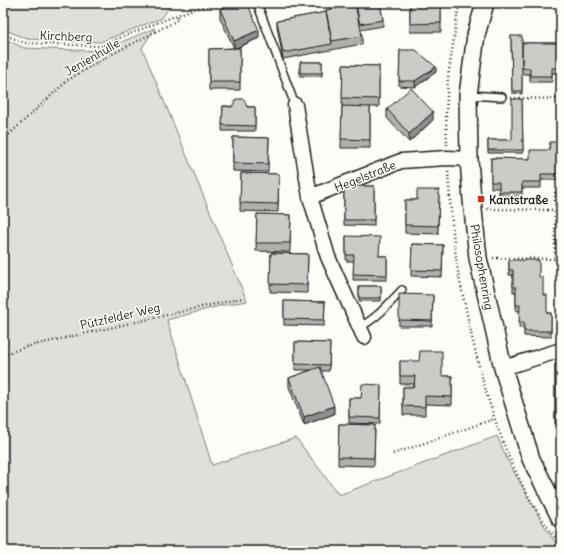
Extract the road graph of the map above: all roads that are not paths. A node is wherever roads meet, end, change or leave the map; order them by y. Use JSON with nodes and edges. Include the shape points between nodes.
{"nodes":[{"id":1,"x":257,"y":3,"type":"edge"},
{"id":2,"x":485,"y":3,"type":"edge"},
{"id":3,"x":468,"y":95,"type":"junction"},
{"id":4,"x":502,"y":97,"type":"dead end"},
{"id":5,"x":295,"y":105,"type":"joint"},
{"id":6,"x":469,"y":159,"type":"junction"},
{"id":7,"x":310,"y":197,"type":"junction"},
{"id":8,"x":402,"y":290,"type":"dead end"},
{"id":9,"x":362,"y":332,"type":"joint"},
{"id":10,"x":561,"y":350,"type":"edge"},
{"id":11,"x":503,"y":368,"type":"junction"},
{"id":12,"x":561,"y":519,"type":"edge"}],
"edges":[{"from":1,"to":5,"type":"lane"},
{"from":2,"to":3,"type":"street","name":"Philosophenring","via":[[476,35]]},
{"from":3,"to":4,"type":"lane"},
{"from":3,"to":6,"type":"street","name":"Philosophenring"},
{"from":5,"to":7,"type":"street"},
{"from":6,"to":7,"type":"street","name":"Hegelstraße","via":[[401,161]]},
{"from":6,"to":11,"type":"street","name":"Philosophenring","via":[[478,258]]},
{"from":7,"to":9,"type":"street","via":[[328,257]]},
{"from":8,"to":9,"type":"lane"},
{"from":10,"to":11,"type":"street"},
{"from":11,"to":12,"type":"street","name":"Philosophenring","via":[[531,459]]}]}
